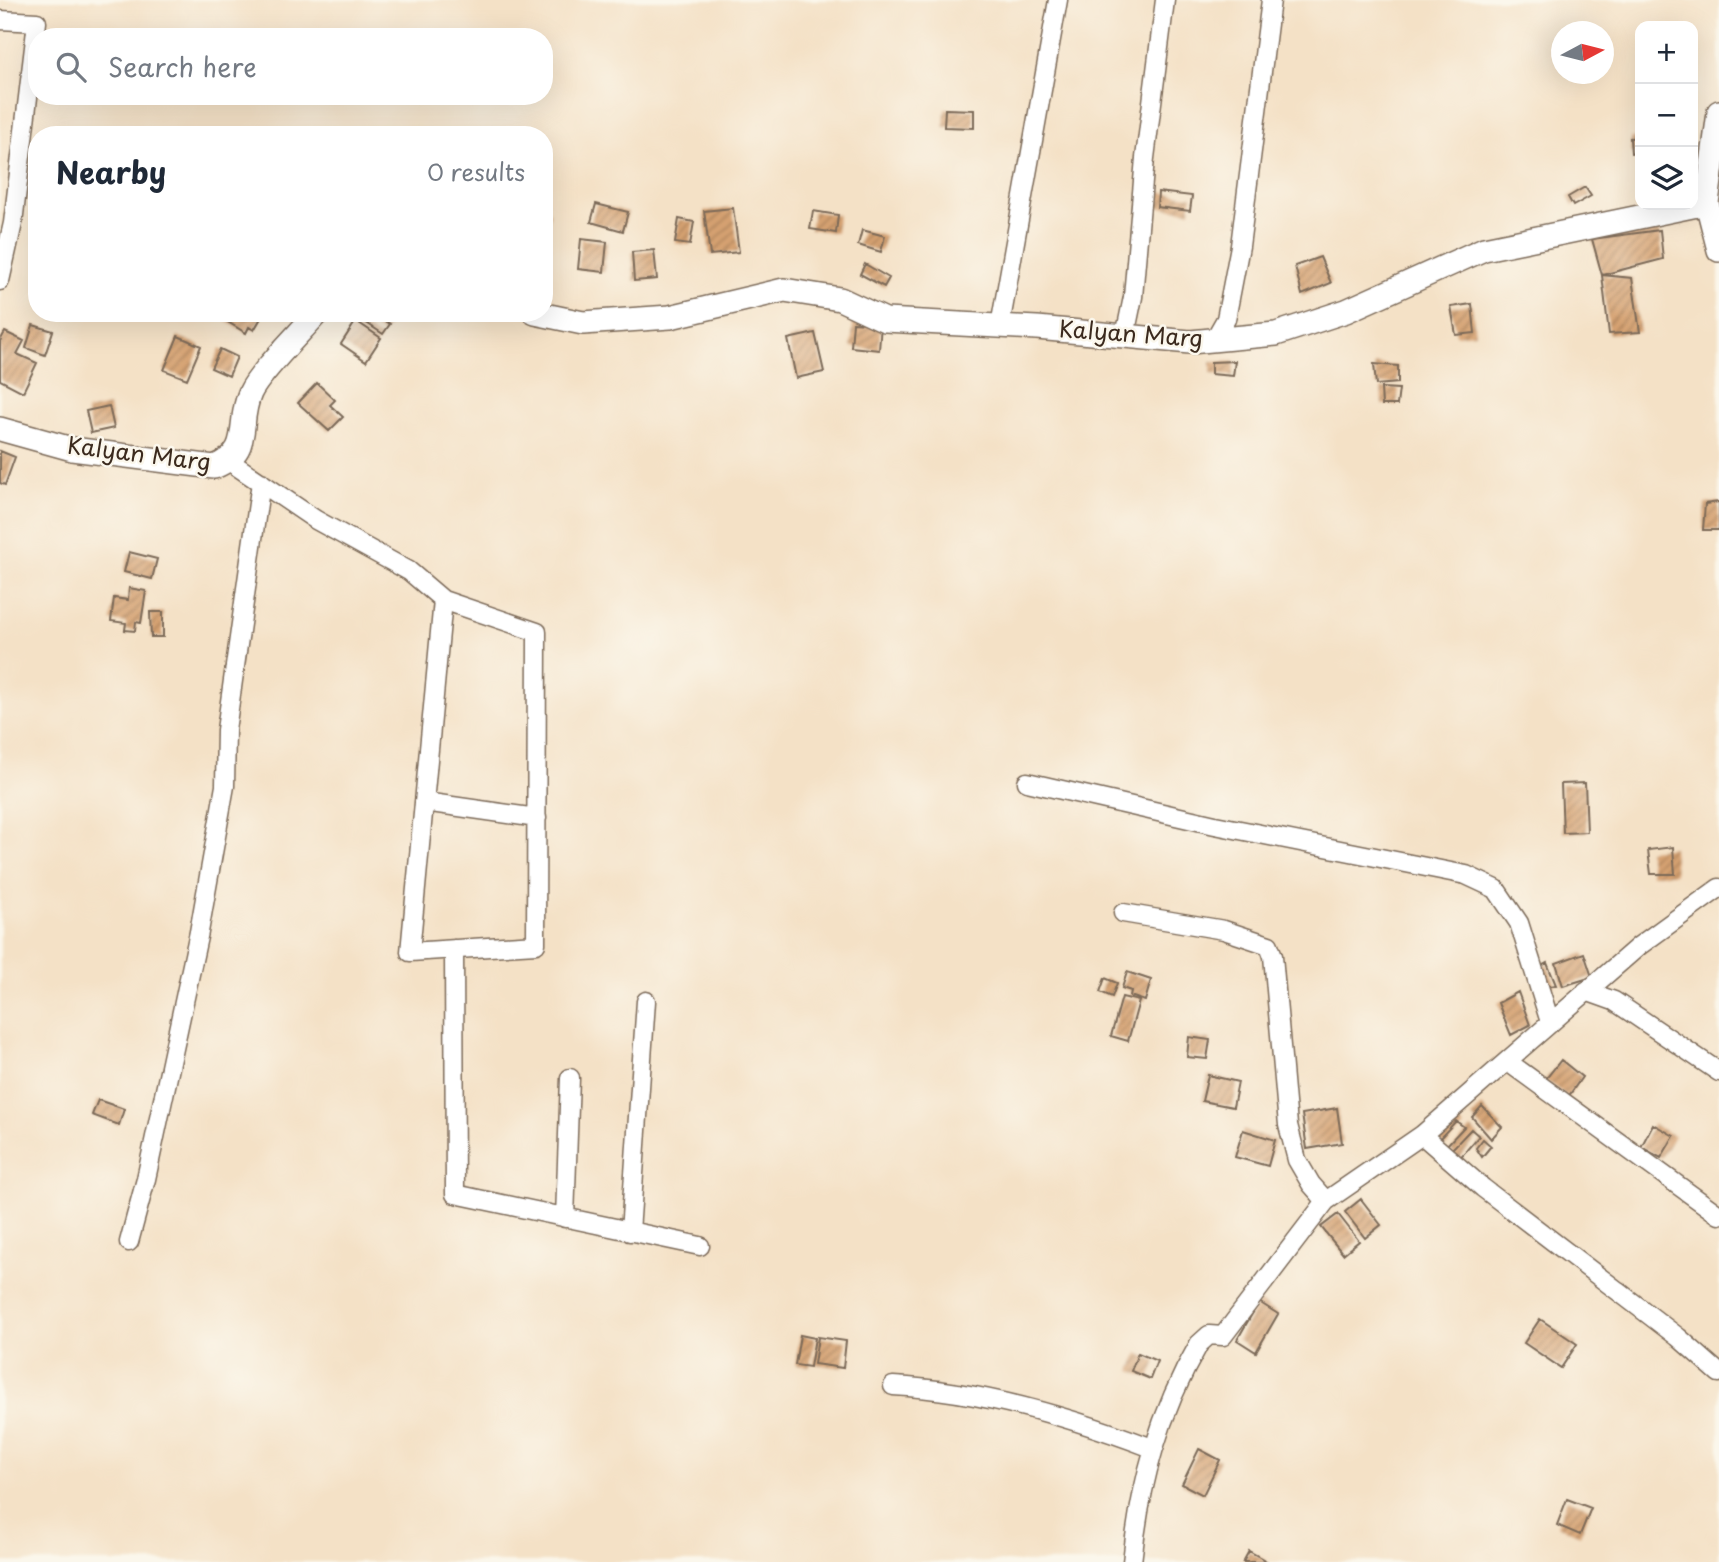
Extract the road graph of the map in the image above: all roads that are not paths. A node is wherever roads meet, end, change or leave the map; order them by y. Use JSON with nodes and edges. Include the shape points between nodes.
{"nodes":[{"id":1,"x":1058,"y":0,"type":"edge"},
{"id":2,"x":1165,"y":0,"type":"edge"},
{"id":3,"x":1270,"y":0,"type":"edge"},
{"id":4,"x":0,"y":20,"type":"edge"},
{"id":5,"x":36,"y":28,"type":"edge"},
{"id":6,"x":28,"y":97,"type":"edge"},
{"id":7,"x":1719,"y":113,"type":"edge"},
{"id":8,"x":1716,"y":163,"type":"edge"},
{"id":9,"x":1707,"y":203,"type":"junction"},
{"id":10,"x":1719,"y":250,"type":"edge"},
{"id":11,"x":0,"y":281,"type":"edge"},
{"id":12,"x":553,"y":317,"type":"edge"},
{"id":13,"x":309,"y":322,"type":"edge"},
{"id":14,"x":1000,"y":326,"type":"junction"},
{"id":15,"x":1125,"y":336,"type":"junction"},
{"id":16,"x":1214,"y":340,"type":"junction"},
{"id":17,"x":0,"y":429,"type":"edge"},
{"id":18,"x":229,"y":461,"type":"junction"},
{"id":19,"x":261,"y":482,"type":"junction"},
{"id":20,"x":443,"y":600,"type":"junction"},
{"id":21,"x":1027,"y":782,"type":"dead end"},
{"id":22,"x":424,"y":802,"type":"junction"},
{"id":23,"x":537,"y":818,"type":"junction"},
{"id":24,"x":1719,"y":888,"type":"edge"},
{"id":25,"x":1123,"y":913,"type":"dead end"},
{"id":26,"x":454,"y":949,"type":"junction"},
{"id":27,"x":1586,"y":991,"type":"junction"},
{"id":28,"x":646,"y":1001,"type":"dead end"},
{"id":29,"x":1550,"y":1022,"type":"junction"},
{"id":30,"x":1508,"y":1062,"type":"junction"},
{"id":31,"x":1719,"y":1072,"type":"edge"},
{"id":32,"x":570,"y":1078,"type":"dead end"},
{"id":33,"x":1422,"y":1135,"type":"junction"},
{"id":34,"x":1326,"y":1201,"type":"junction"},
{"id":35,"x":1719,"y":1215,"type":"edge"},
{"id":36,"x":565,"y":1217,"type":"junction"},
{"id":37,"x":630,"y":1231,"type":"junction"},
{"id":38,"x":129,"y":1242,"type":"dead end"},
{"id":39,"x":700,"y":1247,"type":"dead end"},
{"id":40,"x":1719,"y":1373,"type":"edge"},
{"id":41,"x":893,"y":1386,"type":"dead end"},
{"id":42,"x":1152,"y":1448,"type":"junction"},
{"id":43,"x":1132,"y":1562,"type":"edge"}],
"edges":[{"from":1,"to":14,"type":"street"},
{"from":2,"to":15,"type":"street"},
{"from":3,"to":16,"type":"street","via":[[1240,246],[1226,319]]},
{"from":4,"to":5,"type":"street","via":[[37,22]]},
{"from":6,"to":11,"type":"street","via":[[13,223]]},
{"from":7,"to":8,"type":"street"},
{"from":8,"to":9,"type":"street"},
{"from":9,"to":10,"type":"street"},
{"from":9,"to":16,"type":"street","name":"Kalyan Marg","via":[[1484,249],[1346,311],[1276,334]]},
{"from":12,"to":14,"type":"street","name":"Kalyan Marg","via":[[583,323],[670,317],[784,290],[840,299],[885,320]]},
{"from":13,"to":18,"type":"street","name":"Kalyan Marg","via":[[250,393],[240,446]]},
{"from":14,"to":15,"type":"street","name":"Kalyan Marg"},
{"from":15,"to":16,"type":"street","name":"Kalyan Marg"},
{"from":17,"to":18,"type":"street","name":"Kalyan Marg","via":[[72,449],[214,467]]},
{"from":18,"to":19,"type":"street"},
{"from":19,"to":20,"type":"street","via":[[316,520],[409,571]]},
{"from":19,"to":38,"type":"street","via":[[226,730],[223,799],[200,932]]},
{"from":20,"to":22,"type":"street"},
{"from":20,"to":23,"type":"street","via":[[537,632]]},
{"from":21,"to":29,"type":"street","via":[[1466,875],[1496,889],[1519,923]]},
{"from":22,"to":23,"type":"street"},
{"from":22,"to":26,"type":"street","via":[[410,952]]},
{"from":23,"to":26,"type":"street","via":[[536,944]]},
{"from":24,"to":27,"type":"street"},
{"from":25,"to":34,"type":"street","via":[[1224,930],[1269,944],[1288,1125],[1297,1160]]},
{"from":26,"to":36,"type":"street","via":[[455,1194]]},
{"from":27,"to":29,"type":"street"},
{"from":27,"to":31,"type":"street","via":[[1614,1001]]},
{"from":28,"to":37,"type":"street"},
{"from":29,"to":30,"type":"street"},
{"from":30,"to":33,"type":"street"},
{"from":30,"to":35,"type":"street"},
{"from":32,"to":36,"type":"street"},
{"from":33,"to":34,"type":"street"},
{"from":33,"to":40,"type":"street"},
{"from":34,"to":42,"type":"street","via":[[1223,1336],[1209,1335],[1199,1344]]},
{"from":36,"to":37,"type":"street"},
{"from":37,"to":39,"type":"street"},
{"from":41,"to":42,"type":"street","via":[[987,1400],[1111,1432]]},
{"from":42,"to":43,"type":"street","via":[[1138,1503]]}]}
